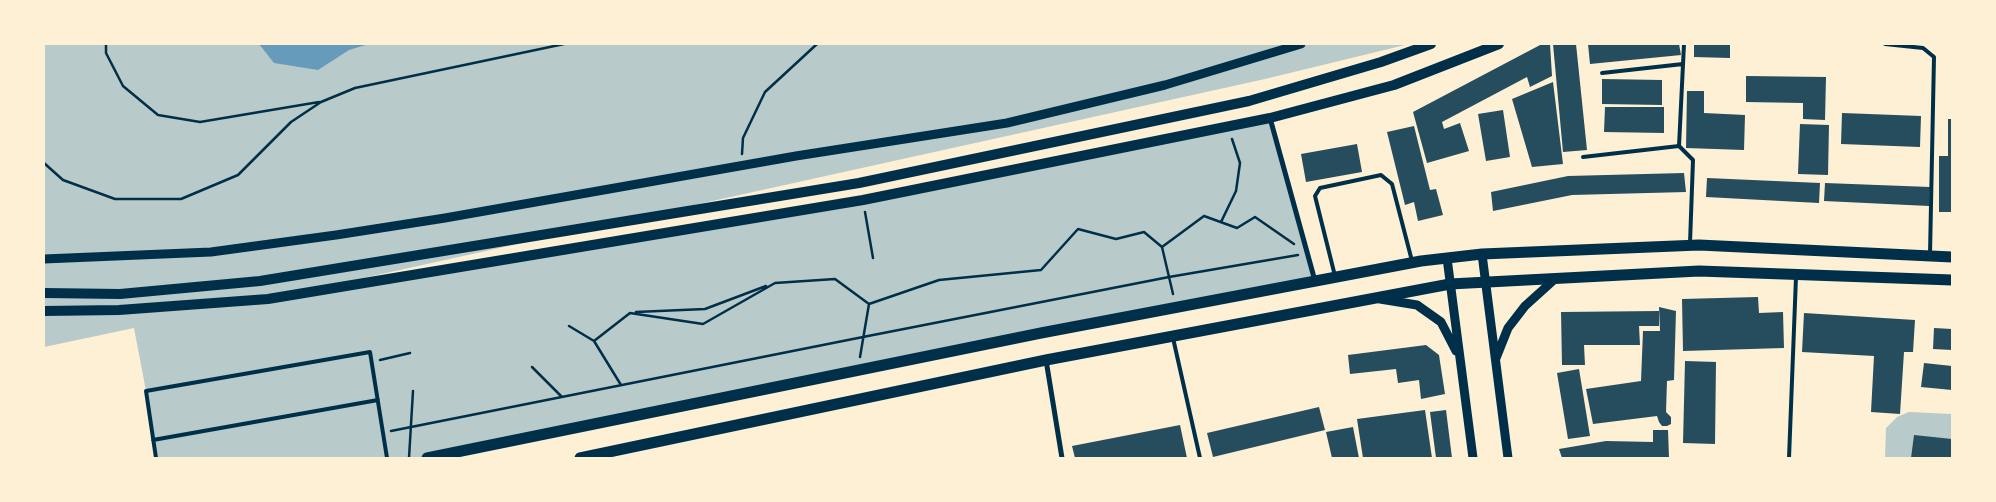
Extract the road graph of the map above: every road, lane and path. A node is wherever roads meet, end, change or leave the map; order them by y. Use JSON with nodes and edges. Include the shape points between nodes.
{"nodes":[{"id":1,"x":106,"y":44,"type":"edge"},
{"id":2,"x":564,"y":44,"type":"edge"},
{"id":3,"x":817,"y":44,"type":"edge"},
{"id":4,"x":1301,"y":44,"type":"edge"},
{"id":5,"x":1431,"y":44,"type":"edge"},
{"id":6,"x":1499,"y":44,"type":"edge"},
{"id":7,"x":1684,"y":44,"type":"edge"},
{"id":8,"x":1885,"y":44,"type":"edge"},
{"id":9,"x":1683,"y":64,"type":"junction"},
{"id":10,"x":1602,"y":73,"type":"dead end"},
{"id":11,"x":321,"y":102,"type":"junction"},
{"id":12,"x":1270,"y":118,"type":"junction"},
{"id":13,"x":1228,"y":126,"type":"junction"},
{"id":14,"x":1679,"y":146,"type":"junction"},
{"id":15,"x":1583,"y":156,"type":"dead end"},
{"id":16,"x":44,"y":164,"type":"edge"},
{"id":17,"x":742,"y":166,"type":"junction"},
{"id":18,"x":863,"y":200,"type":"junction"},
{"id":19,"x":1221,"y":222,"type":"junction"},
{"id":20,"x":1690,"y":245,"type":"junction"},
{"id":21,"x":1162,"y":247,"type":"junction"},
{"id":22,"x":1307,"y":254,"type":"junction"},
{"id":23,"x":1482,"y":254,"type":"junction"},
{"id":24,"x":1930,"y":256,"type":"junction"},
{"id":25,"x":1952,"y":257,"type":"edge"},
{"id":26,"x":873,"y":258,"type":"dead end"},
{"id":27,"x":1447,"y":258,"type":"junction"},
{"id":28,"x":44,"y":259,"type":"edge"},
{"id":29,"x":1412,"y":263,"type":"junction"},
{"id":30,"x":1796,"y":274,"type":"junction"},
{"id":31,"x":1169,"y":278,"type":"junction"},
{"id":32,"x":1336,"y":278,"type":"junction"},
{"id":33,"x":1556,"y":278,"type":"junction"},
{"id":34,"x":1952,"y":280,"type":"edge"},
{"id":35,"x":1315,"y":282,"type":"junction"},
{"id":36,"x":1485,"y":282,"type":"junction"},
{"id":37,"x":774,"y":283,"type":"junction"},
{"id":38,"x":1450,"y":284,"type":"junction"},
{"id":39,"x":44,"y":293,"type":"edge"},
{"id":40,"x":1375,"y":298,"type":"junction"},
{"id":41,"x":869,"y":304,"type":"junction"},
{"id":42,"x":1176,"y":308,"type":"junction"},
{"id":43,"x":44,"y":311,"type":"edge"},
{"id":44,"x":630,"y":312,"type":"junction"},
{"id":45,"x":569,"y":326,"type":"dead end"},
{"id":46,"x":1172,"y":336,"type":"junction"},
{"id":47,"x":863,"y":337,"type":"junction"},
{"id":48,"x":594,"y":341,"type":"junction"},
{"id":49,"x":410,"y":354,"type":"dead end"},
{"id":50,"x":1460,"y":358,"type":"junction"},
{"id":51,"x":1046,"y":360,"type":"junction"},
{"id":52,"x":372,"y":361,"type":"junction"},
{"id":53,"x":1496,"y":361,"type":"junction"},
{"id":54,"x":532,"y":367,"type":"dead end"},
{"id":55,"x":858,"y":371,"type":"junction"},
{"id":56,"x":621,"y":385,"type":"junction"},
{"id":57,"x":413,"y":392,"type":"dead end"},
{"id":58,"x":562,"y":397,"type":"junction"},
{"id":59,"x":378,"y":400,"type":"junction"},
{"id":60,"x":411,"y":428,"type":"junction"},
{"id":61,"x":383,"y":433,"type":"junction"},
{"id":62,"x":153,"y":440,"type":"junction"},
{"id":63,"x":156,"y":458,"type":"edge"},
{"id":64,"x":387,"y":458,"type":"edge"},
{"id":65,"x":409,"y":458,"type":"edge"},
{"id":66,"x":427,"y":458,"type":"edge"},
{"id":67,"x":580,"y":458,"type":"edge"},
{"id":68,"x":1062,"y":458,"type":"edge"},
{"id":69,"x":1200,"y":458,"type":"edge"},
{"id":70,"x":1473,"y":458,"type":"edge"},
{"id":71,"x":1508,"y":458,"type":"edge"},
{"id":72,"x":1789,"y":458,"type":"edge"}],
"edges":[{"from":1,"to":11,"type":"path","via":[[106,53],[123,86],[158,115],[200,122]]},
{"from":2,"to":11,"type":"path","via":[[355,88]]},
{"from":3,"to":17,"type":"path","via":[[765,92],[743,138]]},
{"from":4,"to":17,"type":"street","via":[[1165,85],[1007,123]]},
{"from":5,"to":39,"type":"main road","via":[[1249,101],[859,183],[260,281],[120,294]]},
{"from":6,"to":12,"type":"main road","via":[[1394,85]]},
{"from":7,"to":9,"type":"lane"},
{"from":8,"to":24,"type":"lane","via":[[1923,48],[1934,57]]},
{"from":9,"to":10,"type":"lane"},
{"from":9,"to":14,"type":"lane"},
{"from":11,"to":16,"type":"path","via":[[291,122],[238,175],[181,199],[115,199],[63,180]]},
{"from":12,"to":13,"type":"main road"},
{"from":12,"to":22,"type":"street"},
{"from":13,"to":18,"type":"main road"},
{"from":13,"to":19,"type":"path","via":[[1240,163],[1236,190]]},
{"from":14,"to":15,"type":"lane"},
{"from":14,"to":20,"type":"lane","via":[[1693,160]]},
{"from":17,"to":28,"type":"street","via":[[445,218],[211,252]]},
{"from":18,"to":26,"type":"path"},
{"from":18,"to":43,"type":"main road","via":[[268,299],[119,310]]},
{"from":19,"to":21,"type":"path","via":[[1204,216]]},
{"from":19,"to":22,"type":"path","via":[[1237,228],[1255,217]]},
{"from":20,"to":23,"type":"main road"},
{"from":20,"to":24,"type":"main road"},
{"from":21,"to":31,"type":"path"},
{"from":21,"to":41,"type":"path","via":[[1144,232],[1116,239],[1078,228],[1041,270],[939,280]]},
{"from":22,"to":31,"type":"path"},
{"from":22,"to":35,"type":"street"},
{"from":23,"to":27,"type":"main road"},
{"from":23,"to":36,"type":"street"},
{"from":24,"to":25,"type":"main road"},
{"from":27,"to":29,"type":"main road"},
{"from":27,"to":38,"type":"street"},
{"from":29,"to":32,"type":"main road"},
{"from":29,"to":32,"type":"lane","via":[[1392,184],[1381,175],[1320,188],[1315,196]]},
{"from":30,"to":33,"type":"main road","via":[[1699,271]]},
{"from":30,"to":34,"type":"main road"},
{"from":30,"to":72,"type":"lane"},
{"from":31,"to":42,"type":"path"},
{"from":31,"to":47,"type":"path"},
{"from":32,"to":35,"type":"main road"},
{"from":33,"to":36,"type":"main road"},
{"from":33,"to":53,"type":"street","via":[[1525,306],[1508,328]]},
{"from":35,"to":42,"type":"main road"},
{"from":36,"to":38,"type":"main road"},
{"from":36,"to":53,"type":"street"},
{"from":37,"to":41,"type":"path","via":[[835,279]]},
{"from":37,"to":44,"type":"path","via":[[705,309]]},
{"from":37,"to":44,"type":"path","via":[[703,324]]},
{"from":38,"to":40,"type":"main road"},
{"from":38,"to":50,"type":"street"},
{"from":40,"to":46,"type":"main road"},
{"from":40,"to":50,"type":"street","via":[[1417,305],[1441,322]]},
{"from":41,"to":47,"type":"path"},
{"from":42,"to":55,"type":"main road"},
{"from":44,"to":48,"type":"path"},
{"from":45,"to":48,"type":"path"},
{"from":46,"to":51,"type":"main road"},
{"from":46,"to":69,"type":"lane"},
{"from":47,"to":55,"type":"path"},
{"from":47,"to":56,"type":"path"},
{"from":48,"to":56,"type":"path"},
{"from":49,"to":52,"type":"path"},
{"from":50,"to":70,"type":"street"},
{"from":51,"to":67,"type":"main road"},
{"from":51,"to":68,"type":"street"},
{"from":52,"to":59,"type":"lane"},
{"from":52,"to":62,"type":"lane","via":[[370,352],[146,391]]},
{"from":53,"to":71,"type":"street"},
{"from":54,"to":58,"type":"path"},
{"from":55,"to":66,"type":"main road"},
{"from":56,"to":58,"type":"path"},
{"from":57,"to":60,"type":"path"},
{"from":58,"to":60,"type":"path"},
{"from":59,"to":61,"type":"lane"},
{"from":59,"to":62,"type":"lane"},
{"from":60,"to":61,"type":"path"},
{"from":60,"to":65,"type":"path"},
{"from":61,"to":64,"type":"lane"},
{"from":62,"to":63,"type":"lane"}]}
